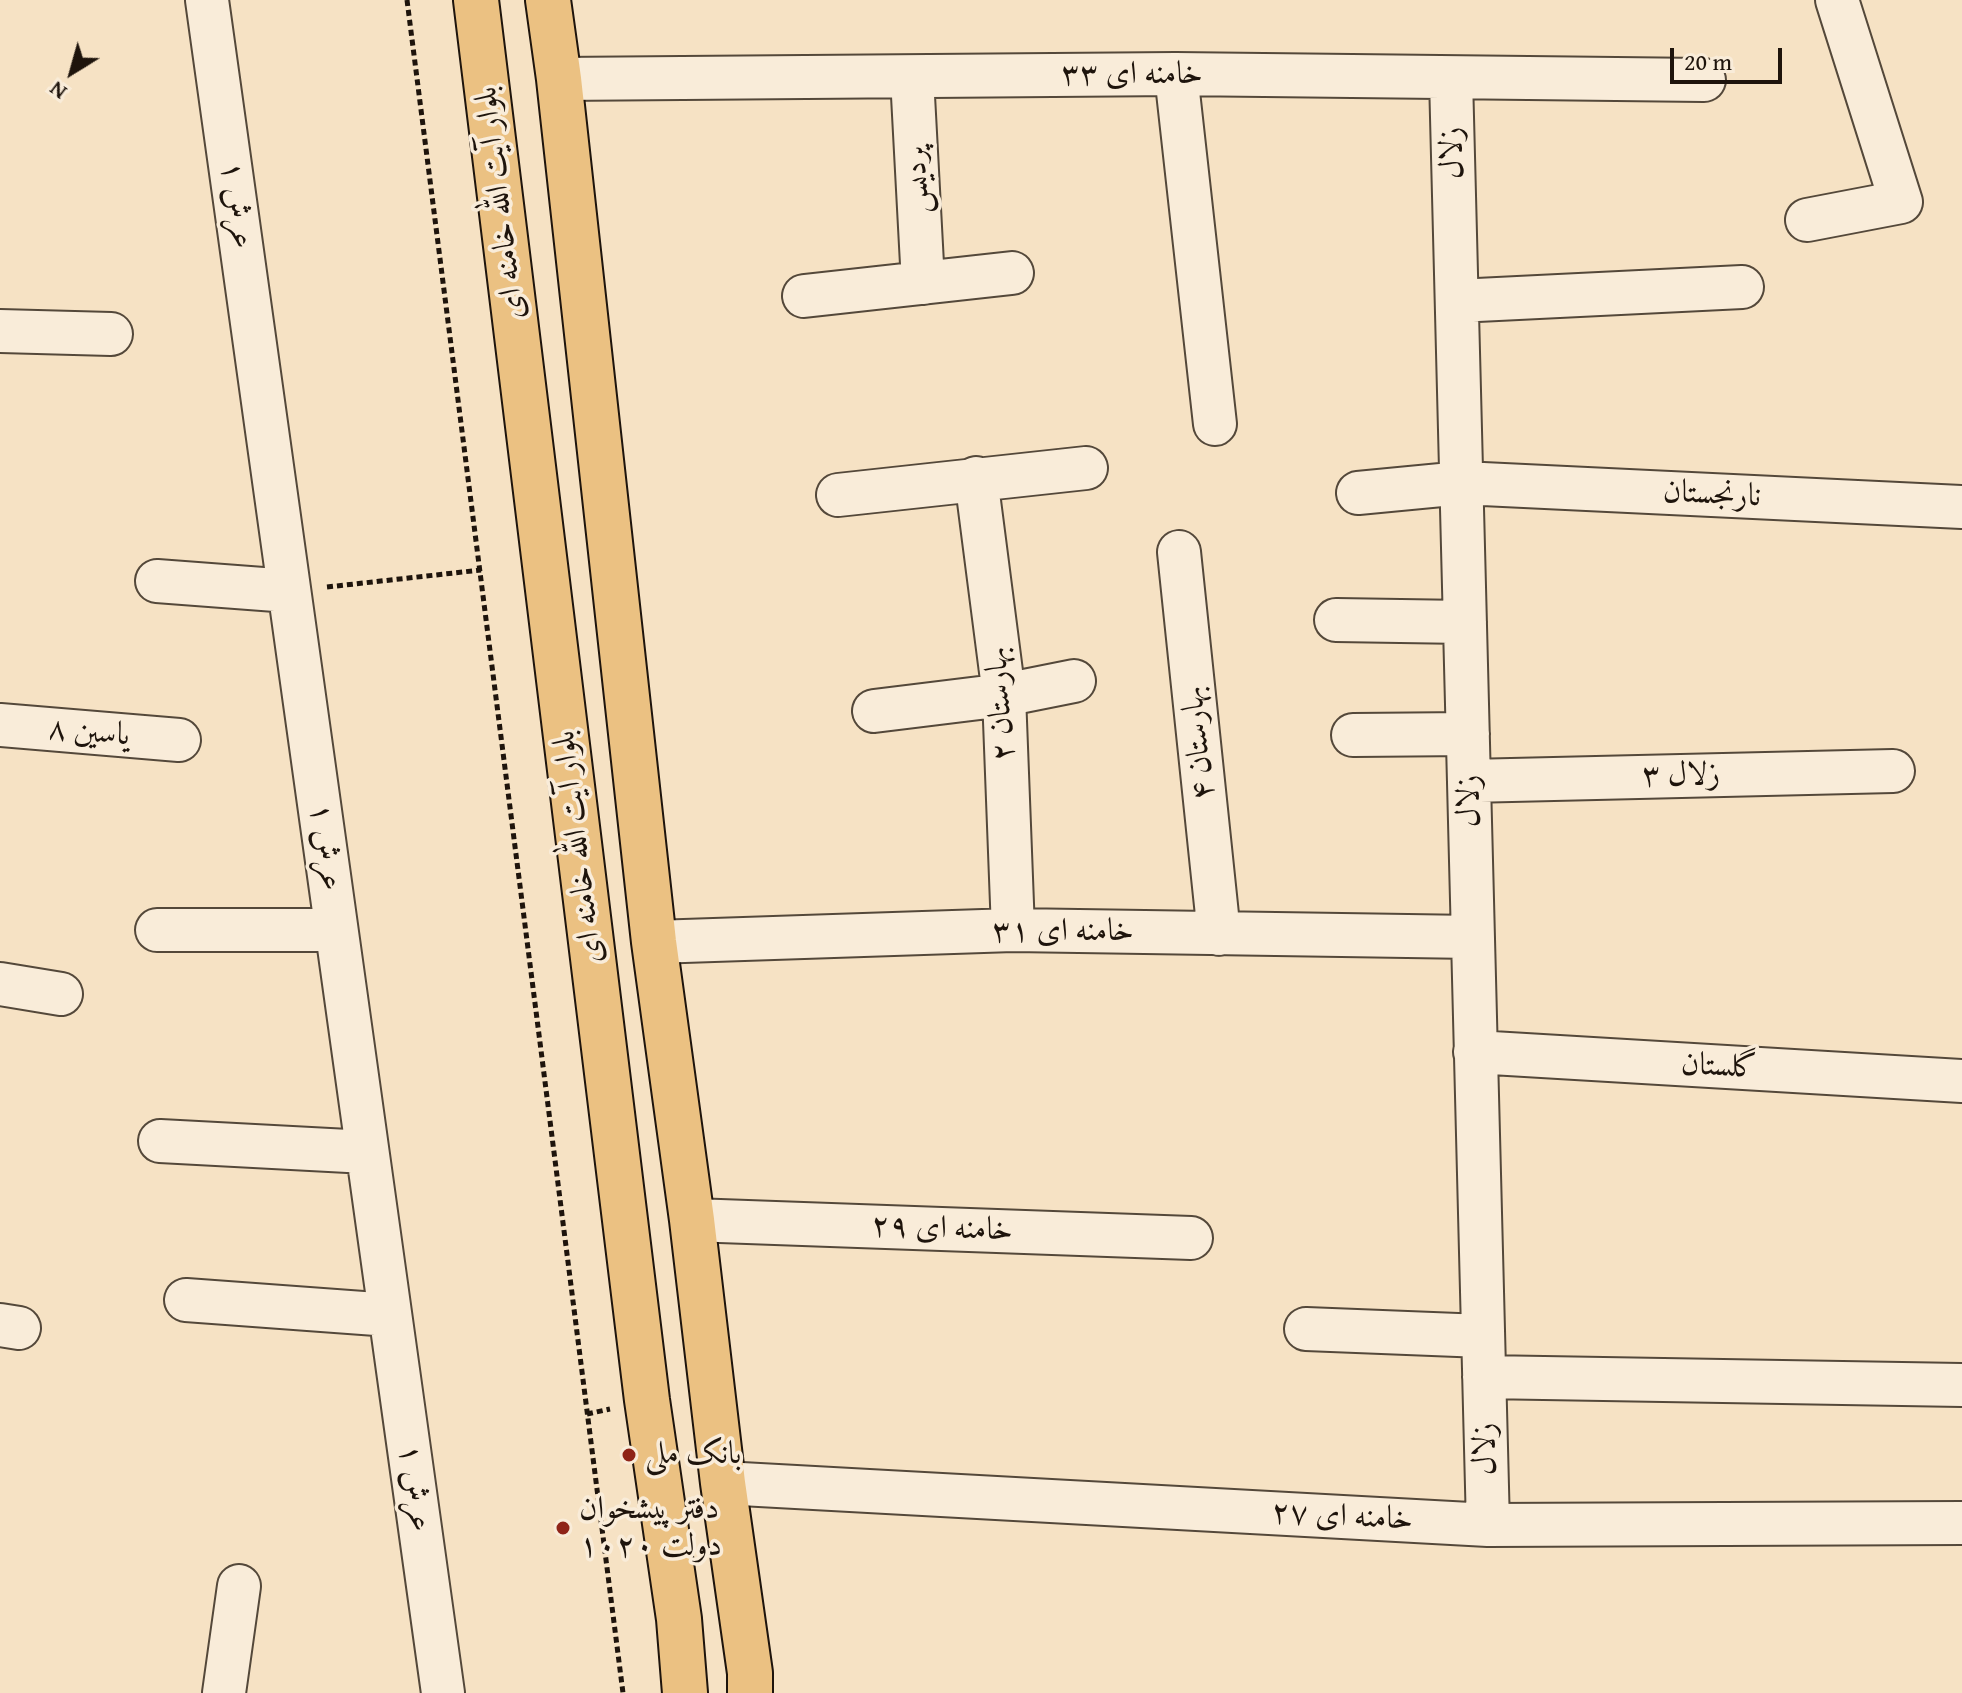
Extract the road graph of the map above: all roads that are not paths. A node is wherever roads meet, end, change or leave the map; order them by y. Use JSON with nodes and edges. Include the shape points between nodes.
{"nodes":[{"id":1,"x":207,"y":0,"type":"edge"},
{"id":2,"x":476,"y":0,"type":"edge"},
{"id":3,"x":548,"y":0,"type":"edge"},
{"id":4,"x":1837,"y":0,"type":"edge"},
{"id":5,"x":1176,"y":74,"type":"junction"},
{"id":6,"x":912,"y":77,"type":"junction"},
{"id":7,"x":1451,"y":78,"type":"junction"},
{"id":8,"x":559,"y":79,"type":"junction"},
{"id":9,"x":1704,"y":80,"type":"dead end"},
{"id":10,"x":1807,"y":220,"type":"dead end"},
{"id":11,"x":1012,"y":273,"type":"dead end"},
{"id":12,"x":923,"y":283,"type":"junction"},
{"id":13,"x":1742,"y":287,"type":"dead end"},
{"id":14,"x":804,"y":296,"type":"dead end"},
{"id":15,"x":1457,"y":301,"type":"junction"},
{"id":16,"x":0,"y":331,"type":"edge"},
{"id":17,"x":111,"y":334,"type":"dead end"},
{"id":18,"x":1215,"y":424,"type":"dead end"},
{"id":19,"x":1086,"y":468,"type":"dead end"},
{"id":20,"x":976,"y":478,"type":"junction"},
{"id":21,"x":1462,"y":483,"type":"junction"},
{"id":22,"x":1358,"y":493,"type":"dead end"},
{"id":23,"x":838,"y":495,"type":"dead end"},
{"id":24,"x":1962,"y":507,"type":"edge"},
{"id":25,"x":1179,"y":552,"type":"dead end"},
{"id":26,"x":157,"y":581,"type":"dead end"},
{"id":27,"x":289,"y":591,"type":"junction"},
{"id":28,"x":1336,"y":620,"type":"dead end"},
{"id":29,"x":1465,"y":622,"type":"junction"},
{"id":30,"x":1074,"y":681,"type":"dead end"},
{"id":31,"x":1004,"y":695,"type":"junction"},
{"id":32,"x":874,"y":711,"type":"dead end"},
{"id":33,"x":0,"y":725,"type":"edge"},
{"id":34,"x":1468,"y":734,"type":"junction"},
{"id":35,"x":1353,"y":735,"type":"dead end"},
{"id":36,"x":179,"y":740,"type":"dead end"},
{"id":37,"x":1893,"y":771,"type":"dead end"},
{"id":38,"x":1469,"y":781,"type":"junction"},
{"id":39,"x":157,"y":930,"type":"dead end"},
{"id":40,"x":336,"y":930,"type":"junction"},
{"id":41,"x":1013,"y":930,"type":"junction"},
{"id":42,"x":1219,"y":934,"type":"junction"},
{"id":43,"x":1473,"y":937,"type":"junction"},
{"id":44,"x":654,"y":942,"type":"junction"},
{"id":45,"x":0,"y":984,"type":"edge"},
{"id":46,"x":61,"y":994,"type":"dead end"},
{"id":47,"x":1475,"y":1052,"type":"junction"},
{"id":48,"x":1962,"y":1081,"type":"edge"},
{"id":49,"x":160,"y":1141,"type":"dead end"},
{"id":50,"x":367,"y":1152,"type":"junction"},
{"id":51,"x":692,"y":1220,"type":"junction"},
{"id":52,"x":1191,"y":1238,"type":"dead end"},
{"id":53,"x":186,"y":1300,"type":"dead end"},
{"id":54,"x":390,"y":1315,"type":"junction"},
{"id":55,"x":1306,"y":1329,"type":"dead end"},
{"id":56,"x":1483,"y":1336,"type":"junction"},
{"id":57,"x":1484,"y":1377,"type":"junction"},
{"id":58,"x":1962,"y":1385,"type":"edge"},
{"id":59,"x":723,"y":1483,"type":"junction"},
{"id":60,"x":1962,"y":1523,"type":"edge"},
{"id":61,"x":1488,"y":1525,"type":"junction"},
{"id":62,"x":239,"y":1586,"type":"dead end"},
{"id":63,"x":224,"y":1693,"type":"edge"},
{"id":64,"x":443,"y":1693,"type":"edge"},
{"id":65,"x":685,"y":1693,"type":"edge"},
{"id":66,"x":750,"y":1693,"type":"edge"}],
"edges":[{"from":1,"to":27,"type":"street","name":"عرش ۱"},
{"from":2,"to":65,"type":"main road","name":"بلوار آیت الله خامنه ای"},
{"from":3,"to":8,"type":"main road","name":"بلوار آیت الله خامنه ای"},
{"from":4,"to":10,"type":"street","via":[[1901,202]]},
{"from":5,"to":6,"type":"street","name":"خامنه ای ۳۳"},
{"from":5,"to":7,"type":"street","name":"خامنه ای ۳۳"},
{"from":5,"to":18,"type":"street"},
{"from":6,"to":8,"type":"street","name":"خامنه ای ۳۳"},
{"from":6,"to":12,"type":"street","name":"پردیس"},
{"from":7,"to":9,"type":"street","name":"خامنه ای ۳۳"},
{"from":7,"to":15,"type":"street","name":"زلال"},
{"from":8,"to":44,"type":"main road","name":"بلوار آیت الله خامنه ای"},
{"from":11,"to":12,"type":"street"},
{"from":12,"to":14,"type":"street"},
{"from":13,"to":15,"type":"street"},
{"from":15,"to":21,"type":"street","name":"زلال"},
{"from":16,"to":17,"type":"street"},
{"from":19,"to":20,"type":"street"},
{"from":20,"to":23,"type":"street"},
{"from":20,"to":31,"type":"street","name":"بهارستان ۲"},
{"from":21,"to":22,"type":"street","name":"نارنجستان"},
{"from":21,"to":24,"type":"street","name":"نارنجستان"},
{"from":21,"to":29,"type":"street","name":"زلال"},
{"from":25,"to":42,"type":"street","name":"بهارستان ۴"},
{"from":26,"to":27,"type":"street"},
{"from":27,"to":40,"type":"street","name":"عرش ۱"},
{"from":28,"to":29,"type":"street"},
{"from":29,"to":34,"type":"street","name":"زلال"},
{"from":30,"to":31,"type":"street"},
{"from":31,"to":32,"type":"street"},
{"from":31,"to":41,"type":"street","name":"بهارستان ۲"},
{"from":33,"to":36,"type":"street","name":"یاسین ۸"},
{"from":34,"to":35,"type":"street"},
{"from":34,"to":38,"type":"street","name":"زلال"},
{"from":37,"to":38,"type":"street","name":"۳ زلال"},
{"from":38,"to":43,"type":"street","name":"زلال"},
{"from":39,"to":40,"type":"street"},
{"from":40,"to":50,"type":"street","name":"عرش ۱"},
{"from":41,"to":42,"type":"street","name":"خامنه ای ۳۱"},
{"from":41,"to":44,"type":"street","name":"خامنه ای ۳۱"},
{"from":42,"to":43,"type":"street","name":"خامنه ای ۳۱"},
{"from":43,"to":47,"type":"street","name":"زلال"},
{"from":44,"to":51,"type":"main road","name":"بلوار آیت الله خامنه ای"},
{"from":45,"to":46,"type":"street"},
{"from":47,"to":48,"type":"street","name":"گلستان"},
{"from":47,"to":56,"type":"street","name":"زلال"},
{"from":49,"to":50,"type":"street"},
{"from":50,"to":54,"type":"street","name":"عرش ۱"},
{"from":51,"to":52,"type":"street","name":"خامنه ای ۲۹"},
{"from":51,"to":59,"type":"main road","name":"بلوار آیت الله خامنه ای"},
{"from":53,"to":54,"type":"street"},
{"from":54,"to":64,"type":"street","name":"عرش ۱"},
{"from":55,"to":56,"type":"street"},
{"from":56,"to":57,"type":"street","name":"زلال"},
{"from":57,"to":58,"type":"street"},
{"from":57,"to":61,"type":"street","name":"زلال"},
{"from":59,"to":61,"type":"street","name":"خامنه ای ۲۷"},
{"from":59,"to":66,"type":"main road","name":"بلوار آیت الله خامنه ای"},
{"from":60,"to":61,"type":"street","name":"خامنه ای ۲۷"},
{"from":62,"to":63,"type":"street"}]}
